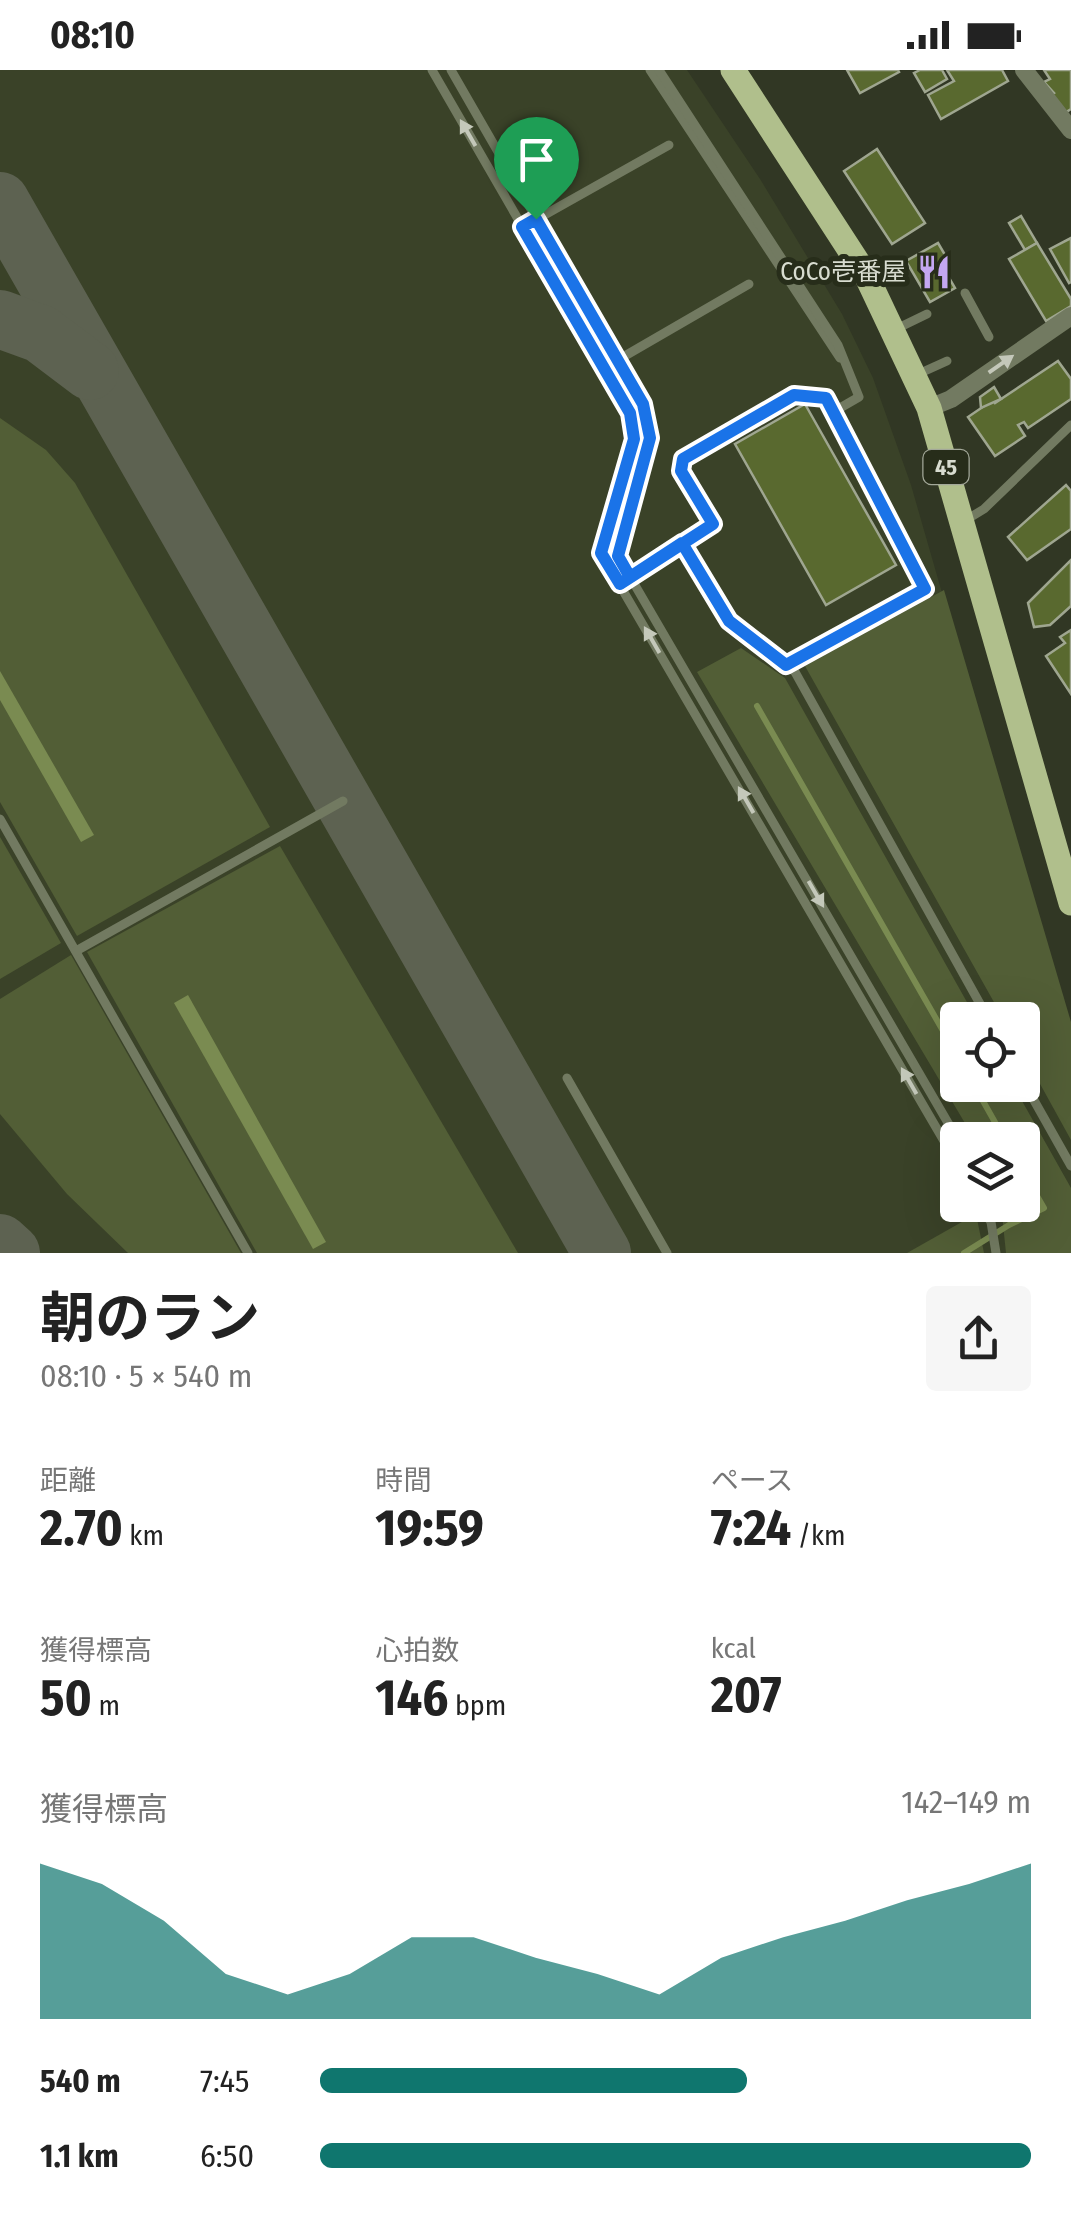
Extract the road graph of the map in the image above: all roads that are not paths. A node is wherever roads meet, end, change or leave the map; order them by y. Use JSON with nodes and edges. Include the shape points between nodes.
{"nodes":[{"id":1,"x":432,"y":70,"type":"edge"},
{"id":2,"x":451,"y":70,"type":"edge"},
{"id":3,"x":650,"y":70,"type":"edge"},
{"id":4,"x":660,"y":70,"type":"edge"},
{"id":5,"x":733,"y":70,"type":"edge"},
{"id":6,"x":1024,"y":70,"type":"edge"},
{"id":7,"x":1071,"y":130,"type":"edge"},
{"id":8,"x":669,"y":144,"type":"dead end"},
{"id":9,"x":536,"y":219,"type":"junction"},
{"id":10,"x":522,"y":227,"type":"junction"},
{"id":11,"x":749,"y":284,"type":"dead end"},
{"id":12,"x":964,"y":293,"type":"dead end"},
{"id":13,"x":927,"y":314,"type":"dead end"},
{"id":14,"x":1071,"y":316,"type":"edge"},
{"id":15,"x":892,"y":331,"type":"junction"},
{"id":16,"x":989,"y":337,"type":"dead end"},
{"id":17,"x":618,"y":360,"type":"junction"},
{"id":18,"x":842,"y":360,"type":"junction"},
{"id":19,"x":947,"y":361,"type":"dead end"},
{"id":20,"x":604,"y":368,"type":"junction"},
{"id":21,"x":914,"y":376,"type":"junction"},
{"id":22,"x":929,"y":408,"type":"junction"},
{"id":23,"x":833,"y":412,"type":"junction"},
{"id":24,"x":1071,"y":425,"type":"edge"},
{"id":25,"x":962,"y":522,"type":"junction"},
{"id":26,"x":682,"y":543,"type":"junction"},
{"id":27,"x":630,"y":577,"type":"junction"},
{"id":28,"x":620,"y":584,"type":"junction"},
{"id":29,"x":786,"y":665,"type":"junction"},
{"id":30,"x":343,"y":800,"type":"dead end"},
{"id":31,"x":0,"y":819,"type":"edge"},
{"id":32,"x":1071,"y":903,"type":"edge"},
{"id":33,"x":76,"y":951,"type":"junction"},
{"id":34,"x":979,"y":1002,"type":"edge"},
{"id":35,"x":567,"y":1078,"type":"dead end"},
{"id":36,"x":1035,"y":1102,"type":"edge"},
{"id":37,"x":948,"y":1122,"type":"edge"},
{"id":38,"x":940,"y":1135,"type":"edge"},
{"id":39,"x":1071,"y":1166,"type":"edge"},
{"id":40,"x":991,"y":1222,"type":"edge"},
{"id":41,"x":248,"y":1253,"type":"edge"},
{"id":42,"x":666,"y":1253,"type":"edge"},
{"id":43,"x":996,"y":1253,"type":"edge"}],
"edges":[{"from":10,"to":1,"type":"lane","one_way":true},
{"from":2,"to":9,"type":"lane"},
{"from":3,"to":18,"type":"lane"},
{"from":4,"to":18,"type":"lane"},
{"from":5,"to":15,"type":"main road","number":"45","via":[[866,276]]},
{"from":6,"to":7,"type":"street"},
{"from":8,"to":9,"type":"lane"},
{"from":9,"to":10,"type":"lane"},
{"from":9,"to":17,"type":"lane"},
{"from":10,"to":20,"type":"lane"},
{"from":11,"to":17,"type":"lane"},
{"from":12,"to":16,"type":"lane"},
{"from":13,"to":15,"type":"lane"},
{"from":22,"to":14,"type":"street","one_way":true},
{"from":15,"to":21,"type":"main road","number":"45"},
{"from":17,"to":20,"type":"lane"},
{"from":17,"to":27,"type":"lane","via":[[643,404],[650,438],[618,556]]},
{"from":18,"to":23,"type":"lane","via":[[859,397]]},
{"from":19,"to":21,"type":"lane"},
{"from":20,"to":28,"type":"lane","via":[[633,425],[601,553]]},
{"from":21,"to":22,"type":"main road","number":"45"},
{"from":22,"to":25,"type":"main road","number":"45"},
{"from":23,"to":26,"type":"lane","via":[[826,398],[794,395],[683,459],[681,471],[713,524]]},
{"from":23,"to":29,"type":"lane","via":[[925,589]]},
{"from":24,"to":25,"type":"lane"},
{"from":25,"to":32,"type":"main road","number":"45"},
{"from":26,"to":27,"type":"lane"},
{"from":26,"to":29,"type":"lane","via":[[729,621]]},
{"from":27,"to":28,"type":"lane"},
{"from":27,"to":37,"type":"lane","one_way":true},
{"from":38,"to":28,"type":"lane","one_way":true},
{"from":29,"to":34,"type":"lane"},
{"from":30,"to":33,"type":"lane"},
{"from":31,"to":33,"type":"lane"},
{"from":33,"to":41,"type":"lane"},
{"from":35,"to":42,"type":"lane"},
{"from":36,"to":39,"type":"lane"},
{"from":40,"to":43,"type":"lane"}]}
